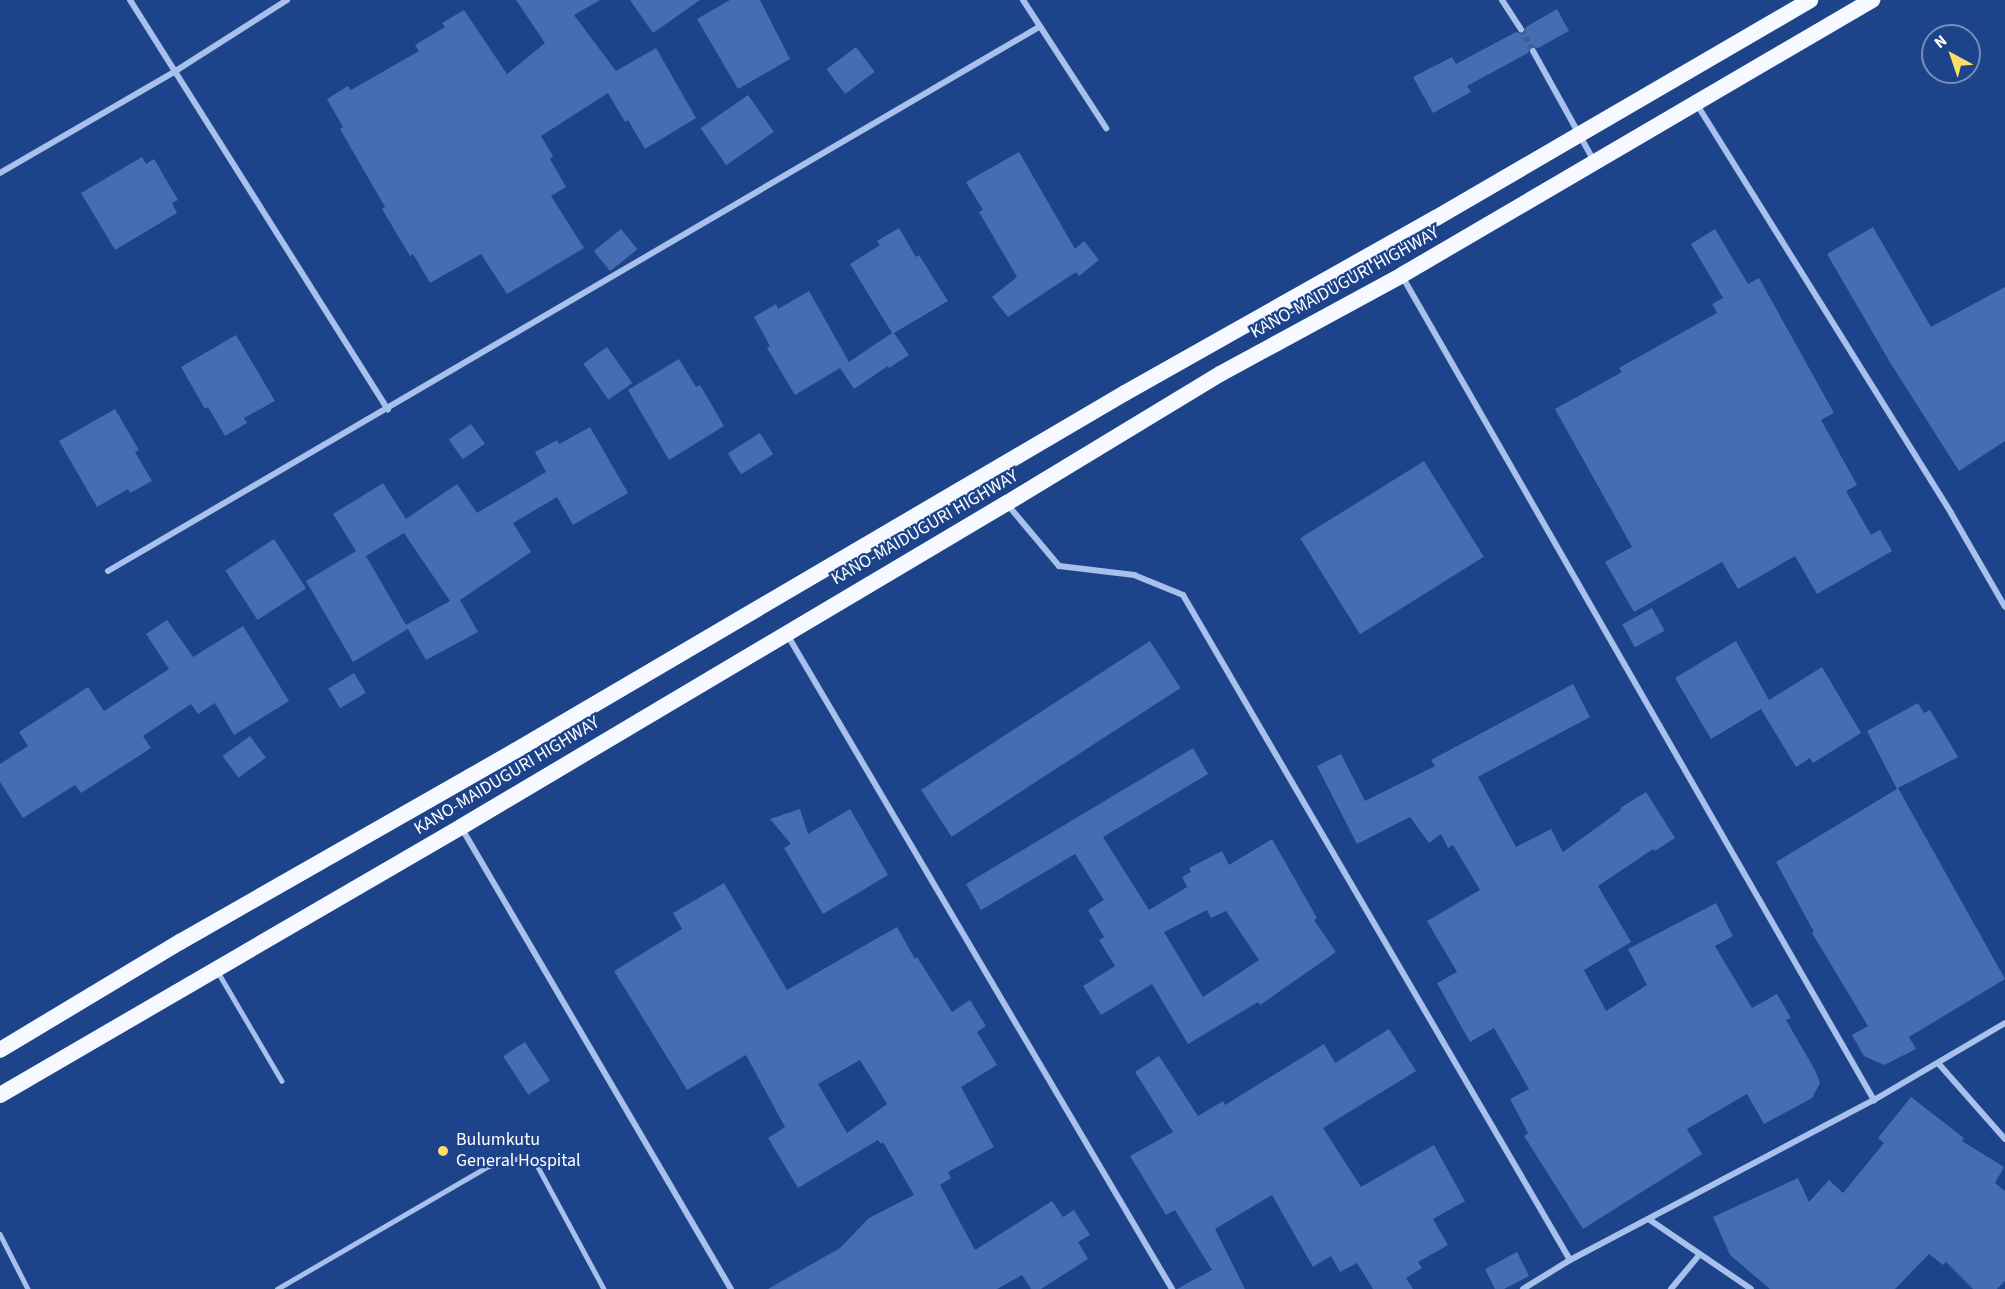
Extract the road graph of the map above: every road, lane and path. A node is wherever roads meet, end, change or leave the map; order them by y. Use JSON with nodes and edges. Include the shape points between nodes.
{"nodes":[{"id":1,"x":130,"y":0,"type":"edge"},
{"id":2,"x":287,"y":0,"type":"edge"},
{"id":3,"x":1023,"y":0,"type":"edge"},
{"id":4,"x":1502,"y":0,"type":"edge"},
{"id":5,"x":1810,"y":0,"type":"edge"},
{"id":6,"x":1872,"y":0,"type":"edge"},
{"id":7,"x":1039,"y":27,"type":"junction"},
{"id":8,"x":1521,"y":29,"type":"tunnel mouth"},
{"id":9,"x":1533,"y":51,"type":"tunnel mouth"},
{"id":10,"x":174,"y":72,"type":"junction"},
{"id":11,"x":1696,"y":102,"type":"junction"},
{"id":12,"x":1106,"y":128,"type":"dead end"},
{"id":13,"x":1578,"y":134,"type":"junction"},
{"id":14,"x":1594,"y":162,"type":"junction"},
{"id":15,"x":0,"y":172,"type":"edge"},
{"id":16,"x":1402,"y":275,"type":"junction"},
{"id":17,"x":387,"y":410,"type":"junction"},
{"id":18,"x":1007,"y":504,"type":"junction"},
{"id":19,"x":108,"y":571,"type":"dead end"},
{"id":20,"x":2005,"y":607,"type":"edge"},
{"id":21,"x":786,"y":633,"type":"junction"},
{"id":22,"x":461,"y":827,"type":"junction"},
{"id":23,"x":217,"y":969,"type":"junction"},
{"id":24,"x":2005,"y":1023,"type":"edge"},
{"id":25,"x":0,"y":1050,"type":"edge"},
{"id":26,"x":1938,"y":1063,"type":"junction"},
{"id":27,"x":282,"y":1081,"type":"dead end"},
{"id":28,"x":0,"y":1095,"type":"edge"},
{"id":29,"x":1874,"y":1100,"type":"junction"},
{"id":30,"x":2005,"y":1139,"type":"edge"},
{"id":31,"x":1650,"y":1220,"type":"junction"},
{"id":32,"x":0,"y":1234,"type":"edge"},
{"id":33,"x":1700,"y":1254,"type":"junction"},
{"id":34,"x":1570,"y":1260,"type":"junction"},
{"id":35,"x":28,"y":1289,"type":"edge"},
{"id":36,"x":277,"y":1289,"type":"edge"},
{"id":37,"x":604,"y":1289,"type":"edge"},
{"id":38,"x":730,"y":1289,"type":"edge"},
{"id":39,"x":1172,"y":1289,"type":"edge"},
{"id":40,"x":1523,"y":1289,"type":"edge"},
{"id":41,"x":1671,"y":1289,"type":"edge"},
{"id":42,"x":1751,"y":1289,"type":"edge"}],
"edges":[{"from":1,"to":10,"type":"street"},
{"from":2,"to":10,"type":"street"},
{"from":3,"to":7,"type":"street"},
{"from":4,"to":8,"type":"street"},
{"from":5,"to":13,"type":"highway","name":"KANO-MAIDUGURI HIGHWAY"},
{"from":6,"to":11,"type":"highway","name":"KANO-MAIDUGURI HIGHWAY"},
{"from":7,"to":12,"type":"street"},
{"from":7,"to":17,"type":"street"},
{"from":9,"to":13,"type":"street"},
{"from":10,"to":15,"type":"street"},
{"from":10,"to":17,"type":"street"},
{"from":11,"to":14,"type":"highway","name":"KANO-MAIDUGURI HIGHWAY"},
{"from":11,"to":20,"type":"street","via":[[1945,503]]},
{"from":13,"to":14,"type":"street"},
{"from":13,"to":25,"type":"highway","name":"KANO-MAIDUGURI HIGHWAY","via":[[1125,393]]},
{"from":14,"to":16,"type":"highway","name":"KANO-MAIDUGURI HIGHWAY"},
{"from":16,"to":18,"type":"highway","name":"KANO-MAIDUGURI HIGHWAY","via":[[1220,374]]},
{"from":16,"to":29,"type":"street"},
{"from":17,"to":19,"type":"street"},
{"from":18,"to":21,"type":"highway","name":"KANO-MAIDUGURI HIGHWAY"},
{"from":18,"to":34,"type":"street","via":[[1059,566],[1134,575],[1183,595]]},
{"from":21,"to":22,"type":"highway","name":"KANO-MAIDUGURI HIGHWAY"},
{"from":21,"to":39,"type":"street"},
{"from":22,"to":23,"type":"highway","name":"KANO-MAIDUGURI HIGHWAY"},
{"from":22,"to":38,"type":"street"},
{"from":23,"to":27,"type":"lane"},
{"from":23,"to":28,"type":"highway","name":"KANO-MAIDUGURI HIGHWAY"},
{"from":24,"to":26,"type":"street"},
{"from":26,"to":29,"type":"street"},
{"from":26,"to":30,"type":"street"},
{"from":29,"to":31,"type":"street"},
{"from":31,"to":33,"type":"street"},
{"from":31,"to":34,"type":"street"},
{"from":32,"to":35,"type":"lane"},
{"from":33,"to":41,"type":"street"},
{"from":33,"to":42,"type":"street"},
{"from":34,"to":40,"type":"street"},
{"from":36,"to":37,"type":"lane","via":[[488,1166],[519,1158],[537,1165]]}]}
